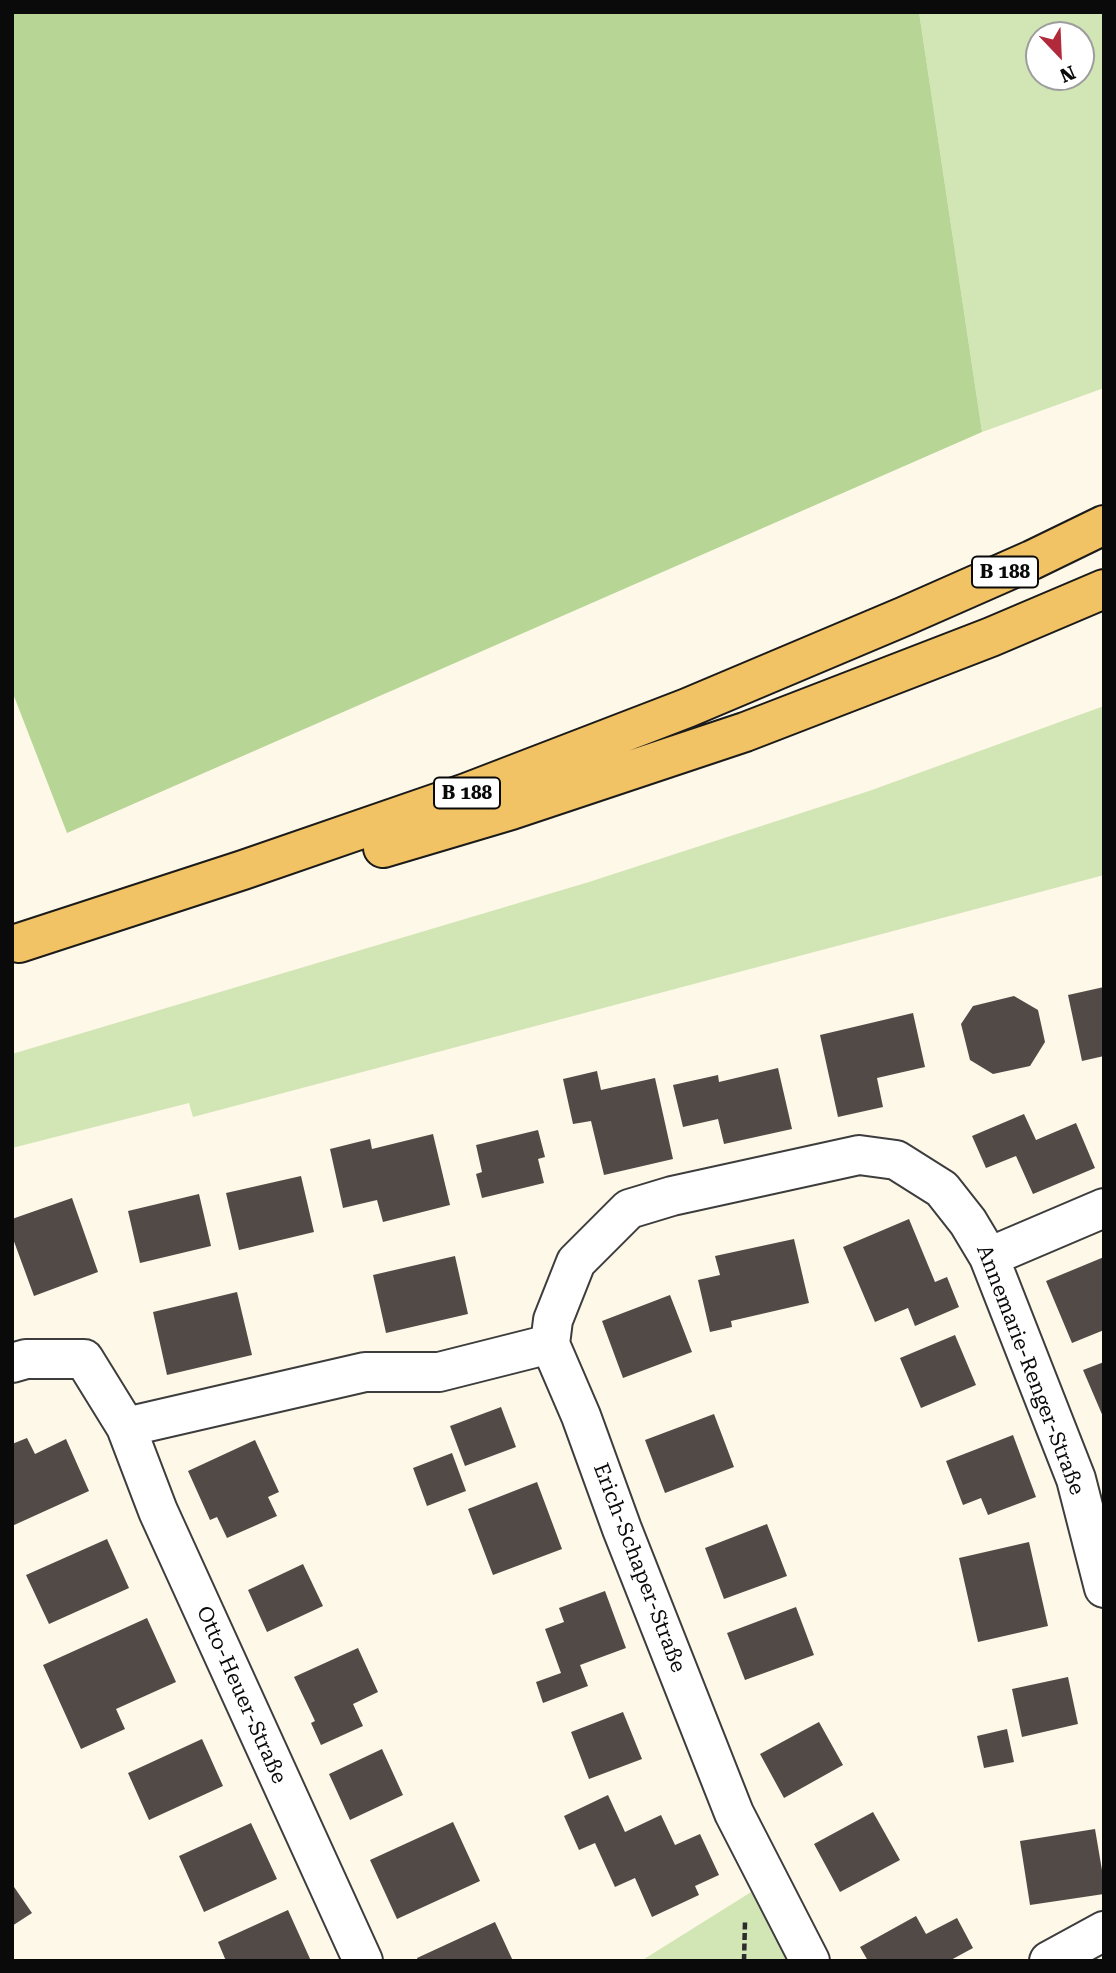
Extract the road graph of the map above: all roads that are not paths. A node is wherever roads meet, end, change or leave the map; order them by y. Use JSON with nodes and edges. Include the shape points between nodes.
{"nodes":[{"id":1,"x":1104,"y":525,"type":"edge"},
{"id":2,"x":1104,"y":589,"type":"edge"},
{"id":3,"x":16,"y":944,"type":"edge"},
{"id":4,"x":1104,"y":1208,"type":"edge"},
{"id":5,"x":989,"y":1257,"type":"junction"},
{"id":6,"x":550,"y":1344,"type":"junction"},
{"id":7,"x":12,"y":1363,"type":"edge"},
{"id":8,"x":126,"y":1427,"type":"junction"},
{"id":9,"x":1104,"y":1588,"type":"edge"},
{"id":10,"x":1104,"y":1931,"type":"edge"},
{"id":11,"x":363,"y":1961,"type":"edge"},
{"id":12,"x":810,"y":1961,"type":"edge"},
{"id":13,"x":1049,"y":1961,"type":"edge"}],
"edges":[{"from":1,"to":3,"type":"main road","number":"B 188","via":[[918,611],[687,708],[466,793]]},
{"from":2,"to":3,"type":"main road","number":"B 188","via":[[770,722],[511,810],[348,858]]},
{"from":4,"to":5,"type":"street"},
{"from":5,"to":6,"type":"street","name":"Annemarie-Renger-Straße","via":[[942,1189],[896,1160],[859,1155],[629,1209],[576,1262],[553,1320]]},
{"from":5,"to":9,"type":"street","name":"Annemarie-Renger-Straße","via":[[1076,1479]]},
{"from":6,"to":8,"type":"street","via":[[439,1372],[365,1372]]},
{"from":6,"to":12,"type":"street","name":"Erich-Schaper-Straße","via":[[734,1814]]},
{"from":7,"to":8,"type":"street","name":"Otto-Heuer-Straße","via":[[83,1359]]},
{"from":8,"to":11,"type":"street","name":"Otto-Heuer-Straße","via":[[158,1511]]},
{"from":10,"to":13,"type":"street"}]}
